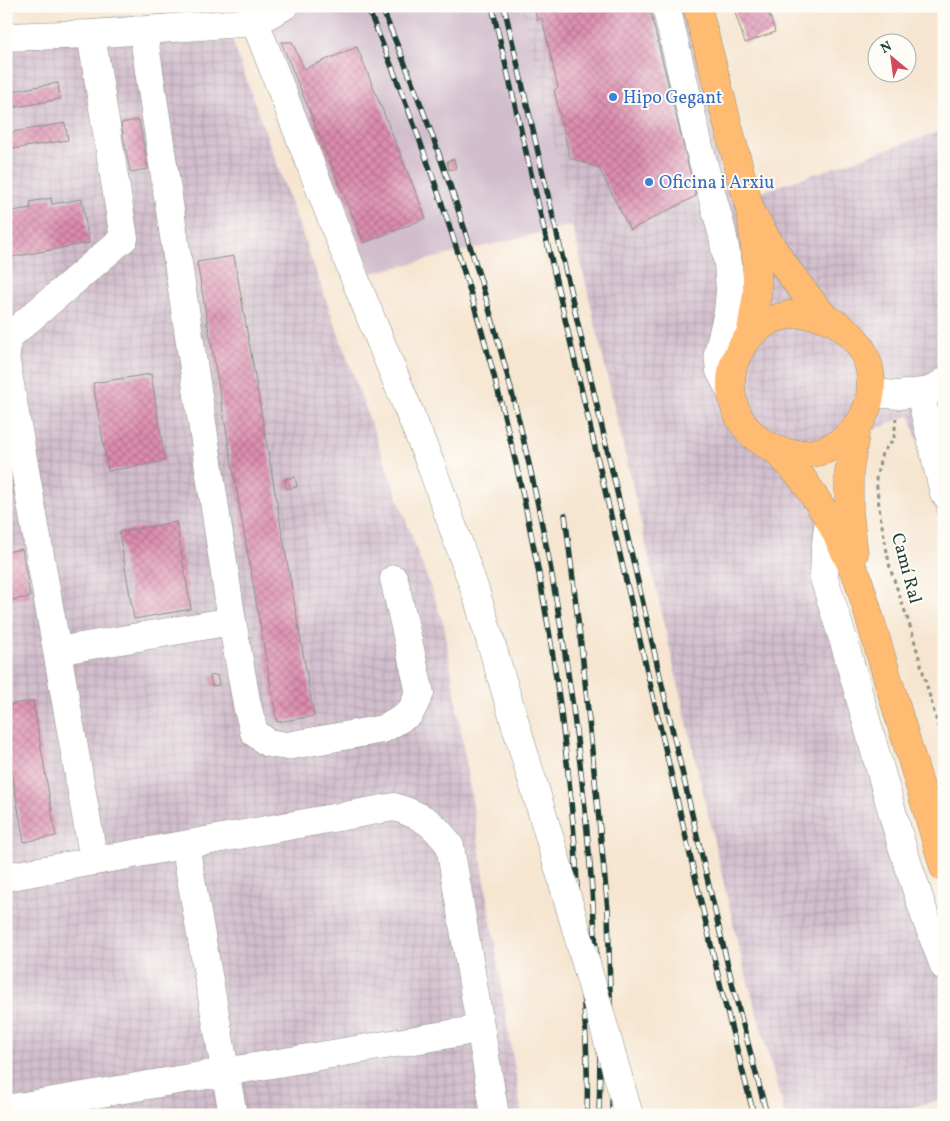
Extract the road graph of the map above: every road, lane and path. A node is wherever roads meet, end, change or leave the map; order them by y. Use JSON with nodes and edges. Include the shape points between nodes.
{"nodes":[{"id":1,"x":284,"y":6,"type":"edge"},
{"id":2,"x":666,"y":6,"type":"edge"},
{"id":3,"x":697,"y":6,"type":"edge"},
{"id":4,"x":936,"y":6,"type":"edge"},
{"id":5,"x":255,"y":22,"type":"junction"},
{"id":6,"x":944,"y":23,"type":"edge"},
{"id":7,"x":143,"y":31,"type":"junction"},
{"id":8,"x":91,"y":34,"type":"junction"},
{"id":9,"x":6,"y":37,"type":"edge"},
{"id":10,"x":751,"y":214,"type":"junction"},
{"id":11,"x":825,"y":317,"type":"junction"},
{"id":12,"x":750,"y":336,"type":"junction"},
{"id":13,"x":6,"y":355,"type":"edge"},
{"id":14,"x":6,"y":362,"type":"edge"},
{"id":15,"x":921,"y":390,"type":"edge"},
{"id":16,"x":731,"y":392,"type":"junction"},
{"id":17,"x":871,"y":392,"type":"junction"},
{"id":18,"x":856,"y":428,"type":"junction"},
{"id":19,"x":776,"y":450,"type":"junction"},
{"id":20,"x":944,"y":493,"type":"edge"},
{"id":21,"x":829,"y":519,"type":"junction"},
{"id":22,"x":394,"y":579,"type":"dead end"},
{"id":23,"x":858,"y":579,"type":"junction"},
{"id":24,"x":232,"y":621,"type":"junction"},
{"id":25,"x":57,"y":651,"type":"junction"},
{"id":26,"x":944,"y":748,"type":"edge"},
{"id":27,"x":185,"y":845,"type":"junction"},
{"id":28,"x":94,"y":861,"type":"junction"},
{"id":29,"x":944,"y":867,"type":"edge"},
{"id":30,"x":6,"y":877,"type":"edge"},
{"id":31,"x":944,"y":966,"type":"edge"},
{"id":32,"x":480,"y":1029,"type":"junction"},
{"id":33,"x":226,"y":1072,"type":"junction"},
{"id":34,"x":6,"y":1109,"type":"edge"},
{"id":35,"x":233,"y":1115,"type":"edge"},
{"id":36,"x":495,"y":1115,"type":"edge"},
{"id":37,"x":629,"y":1115,"type":"edge"}],
"edges":[{"from":1,"to":5,"type":"street"},
{"from":2,"to":16,"type":"street","via":[[727,256],[728,312],[718,353],[720,371]]},
{"from":3,"to":10,"type":"main road"},
{"from":4,"to":6,"type":"path"},
{"from":5,"to":7,"type":"street"},
{"from":5,"to":37,"type":"street","bridge":true,"via":[[431,465],[476,592]]},
{"from":7,"to":8,"type":"street"},
{"from":7,"to":24,"type":"street"},
{"from":8,"to":9,"type":"street"},
{"from":8,"to":13,"type":"street","via":[[124,238],[6,338]]},
{"from":10,"to":11,"type":"main road","via":[[778,259]]},
{"from":10,"to":12,"type":"main road","via":[[757,295]]},
{"from":11,"to":12,"type":"main road","via":[[803,313],[784,315],[765,323]]},
{"from":11,"to":17,"type":"main road","via":[[840,324],[861,347],[871,372]]},
{"from":12,"to":16,"type":"main road","via":[[733,365]]},
{"from":14,"to":25,"type":"street"},
{"from":15,"to":17,"type":"street"},
{"from":15,"to":20,"type":"street"},
{"from":15,"to":26,"type":"path","name":"Camí Ral","via":[[882,453],[876,479],[890,568],[912,632]]},
{"from":16,"to":19,"type":"main road","via":[[744,425]]},
{"from":17,"to":18,"type":"main road","via":[[868,406]]},
{"from":18,"to":19,"type":"main road","via":[[840,442],[819,452],[797,454]]},
{"from":18,"to":23,"type":"main road","via":[[849,472],[849,512]]},
{"from":19,"to":21,"type":"main road","via":[[802,478]]},
{"from":21,"to":23,"type":"main road"},
{"from":21,"to":31,"type":"street","via":[[824,578],[901,843]]},
{"from":22,"to":24,"type":"street","via":[[420,693],[410,713],[383,729],[287,746],[268,743],[254,732]]},
{"from":23,"to":29,"type":"main road"},
{"from":24,"to":25,"type":"street"},
{"from":25,"to":28,"type":"street"},
{"from":27,"to":28,"type":"street"},
{"from":27,"to":32,"type":"street","via":[[394,806],[416,813],[437,828],[450,846]]},
{"from":27,"to":33,"type":"street"},
{"from":28,"to":30,"type":"street"},
{"from":32,"to":33,"type":"street"},
{"from":32,"to":36,"type":"street"},
{"from":33,"to":34,"type":"street"},
{"from":33,"to":35,"type":"street"}]}
